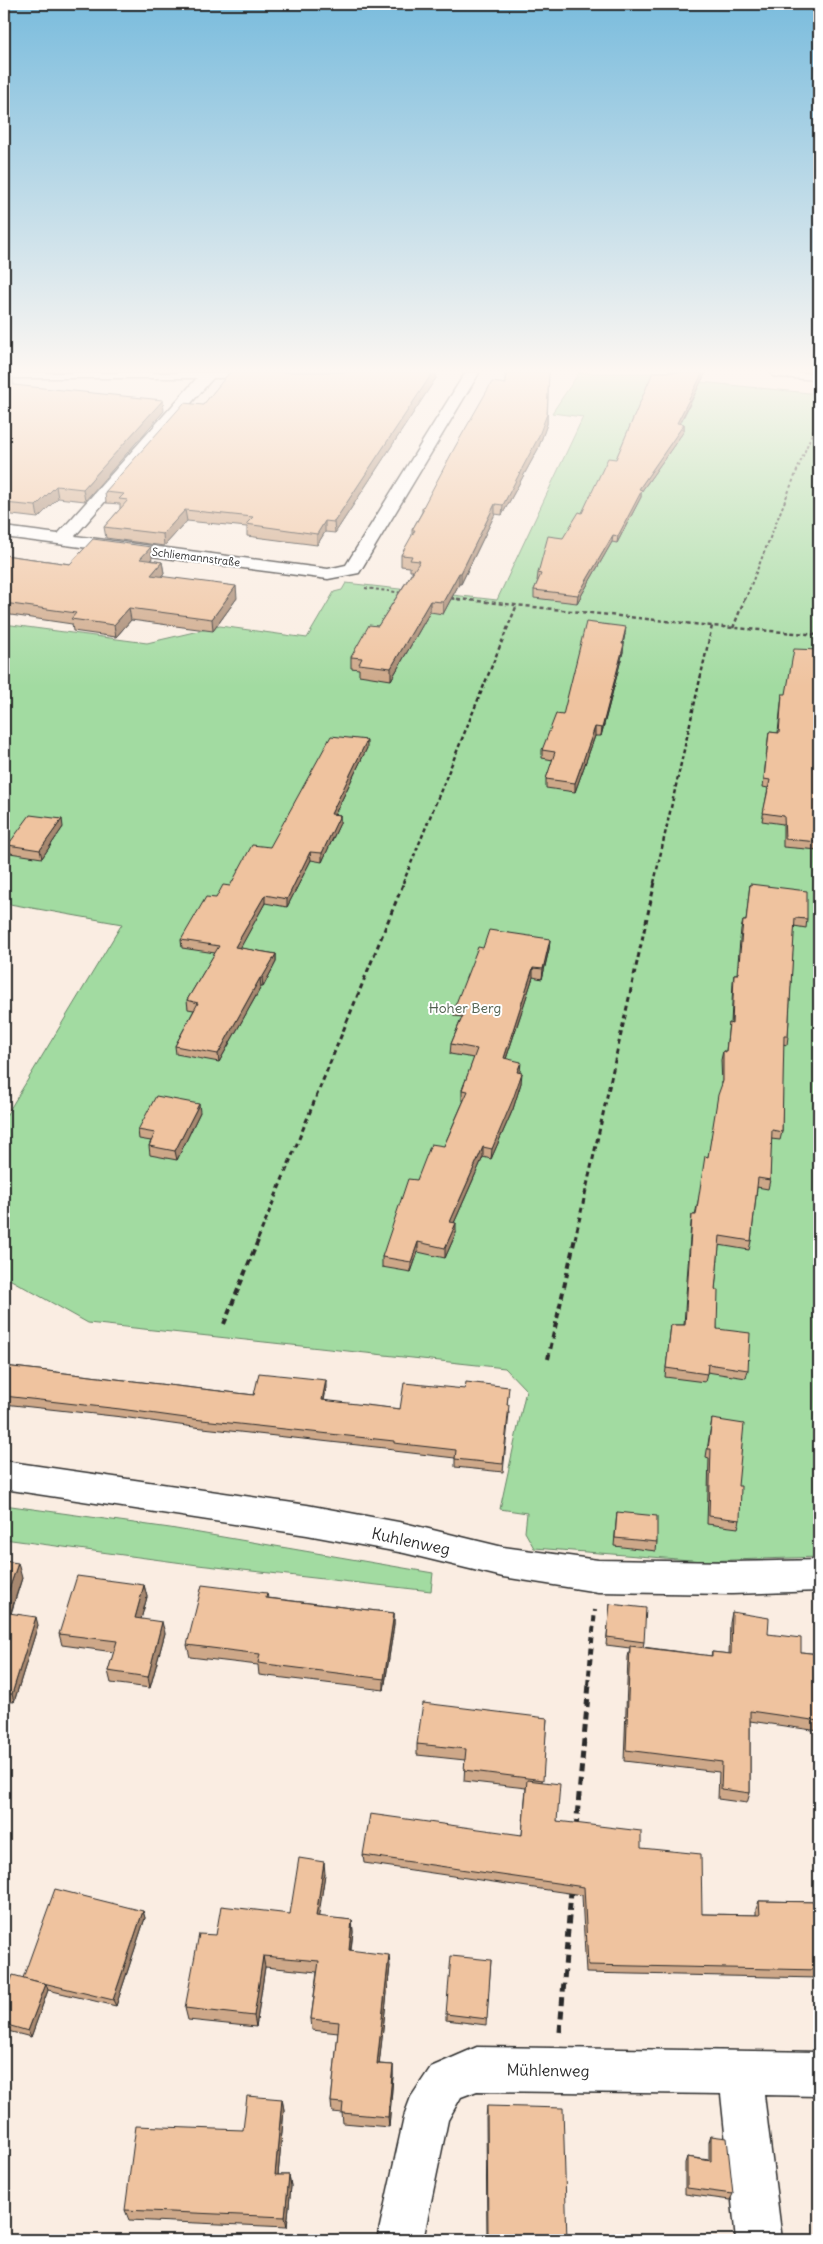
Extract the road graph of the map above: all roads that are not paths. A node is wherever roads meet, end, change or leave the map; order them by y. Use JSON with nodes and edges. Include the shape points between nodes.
{"nodes":[{"id":1,"x":117,"y":478,"type":"edge"},
{"id":2,"x":408,"y":478,"type":"edge"},
{"id":3,"x":4,"y":532,"type":"edge"},
{"id":4,"x":62,"y":540,"type":"junction"},
{"id":5,"x":4,"y":1475,"type":"edge"},
{"id":6,"x":819,"y":1576,"type":"edge"},
{"id":7,"x":740,"y":2073,"type":"junction"},
{"id":8,"x":819,"y":2074,"type":"edge"},
{"id":9,"x":400,"y":2240,"type":"edge"},
{"id":10,"x":759,"y":2240,"type":"edge"}],
"edges":[{"from":1,"to":4,"type":"street"},
{"from":2,"to":4,"type":"street","name":"Schliemannstraße","via":[[353,569],[328,574]]},
{"from":3,"to":4,"type":"street","name":"Schliemannstraße"},
{"from":5,"to":6,"type":"street","name":"Kuhlenweg","via":[[307,1520],[404,1538],[503,1562],[598,1576]]},
{"from":7,"to":8,"type":"street","name":"Mühlenweg"},
{"from":7,"to":9,"type":"street","name":"Mühlenweg","via":[[477,2069],[446,2082],[427,2113]]},
{"from":7,"to":10,"type":"street"}]}
